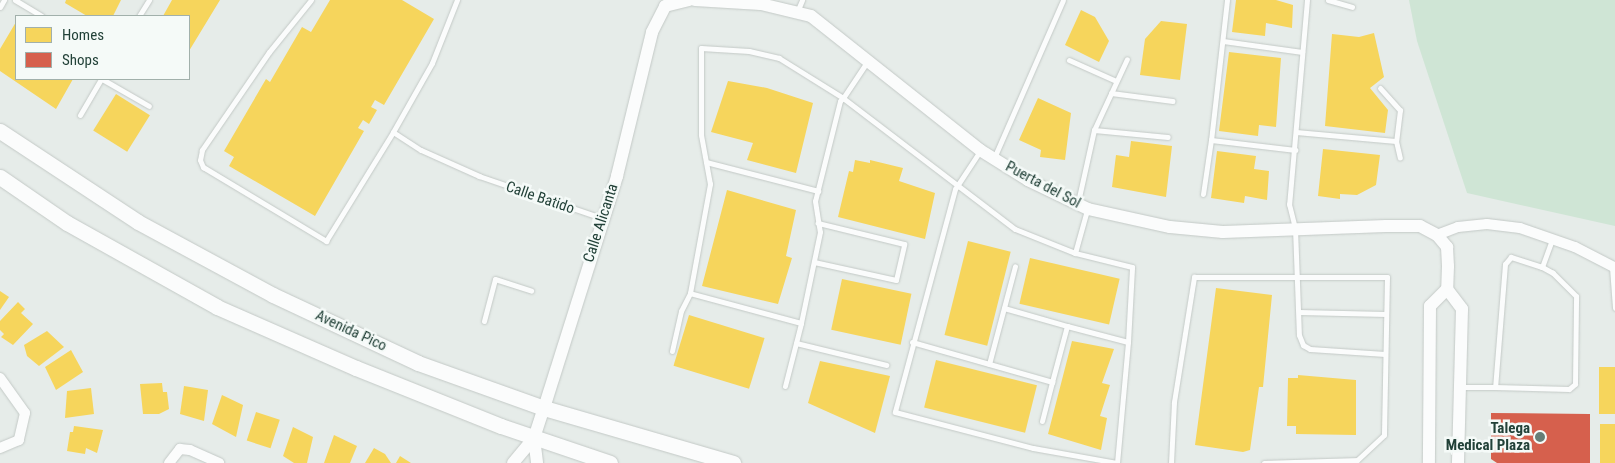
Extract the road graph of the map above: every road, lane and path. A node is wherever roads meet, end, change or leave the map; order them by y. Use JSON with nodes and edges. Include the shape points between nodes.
{"nodes":[{"id":1,"x":4,"y":0,"type":"edge"},
{"id":2,"x":14,"y":0,"type":"edge"},
{"id":3,"x":149,"y":0,"type":"edge"},
{"id":4,"x":310,"y":0,"type":"edge"},
{"id":5,"x":457,"y":0,"type":"edge"},
{"id":6,"x":689,"y":0,"type":"edge"},
{"id":7,"x":695,"y":0,"type":"edge"},
{"id":8,"x":802,"y":0,"type":"edge"},
{"id":9,"x":1063,"y":0,"type":"edge"},
{"id":10,"x":1227,"y":0,"type":"edge"},
{"id":11,"x":1307,"y":0,"type":"edge"},
{"id":12,"x":1328,"y":0,"type":"edge"},
{"id":13,"x":664,"y":3,"type":"edge"},
{"id":14,"x":0,"y":7,"type":"edge"},
{"id":15,"x":1352,"y":7,"type":"dead end"},
{"id":16,"x":797,"y":13,"type":"junction"},
{"id":17,"x":40,"y":15,"type":"edge"},
{"id":18,"x":140,"y":15,"type":"edge"},
{"id":19,"x":1223,"y":41,"type":"junction"},
{"id":20,"x":1302,"y":52,"type":"junction"},
{"id":21,"x":1126,"y":59,"type":"dead end"},
{"id":22,"x":1069,"y":60,"type":"dead end"},
{"id":23,"x":867,"y":62,"type":"junction"},
{"id":24,"x":100,"y":80,"type":"edge"},
{"id":25,"x":103,"y":80,"type":"edge"},
{"id":26,"x":1116,"y":81,"type":"junction"},
{"id":27,"x":1380,"y":88,"type":"dead end"},
{"id":28,"x":1111,"y":93,"type":"junction"},
{"id":29,"x":842,"y":98,"type":"junction"},
{"id":30,"x":1172,"y":101,"type":"dead end"},
{"id":31,"x":149,"y":106,"type":"dead end"},
{"id":32,"x":80,"y":115,"type":"dead end"},
{"id":33,"x":1094,"y":130,"type":"junction"},
{"id":34,"x":0,"y":131,"type":"edge"},
{"id":35,"x":393,"y":132,"type":"junction"},
{"id":36,"x":1296,"y":132,"type":"junction"},
{"id":37,"x":1168,"y":137,"type":"dead end"},
{"id":38,"x":1211,"y":140,"type":"junction"},
{"id":39,"x":1396,"y":141,"type":"junction"},
{"id":40,"x":980,"y":150,"type":"junction"},
{"id":41,"x":1294,"y":150,"type":"junction"},
{"id":42,"x":1400,"y":158,"type":"dead end"},
{"id":43,"x":994,"y":159,"type":"junction"},
{"id":44,"x":706,"y":162,"type":"junction"},
{"id":45,"x":0,"y":177,"type":"edge"},
{"id":46,"x":957,"y":186,"type":"junction"},
{"id":47,"x":818,"y":191,"type":"junction"},
{"id":48,"x":1203,"y":194,"type":"dead end"},
{"id":49,"x":1082,"y":207,"type":"junction"},
{"id":50,"x":602,"y":218,"type":"junction"},
{"id":51,"x":818,"y":223,"type":"junction"},
{"id":52,"x":1295,"y":228,"type":"junction"},
{"id":53,"x":1437,"y":236,"type":"junction"},
{"id":54,"x":1552,"y":239,"type":"junction"},
{"id":55,"x":1075,"y":253,"type":"junction"},
{"id":56,"x":814,"y":262,"type":"junction"},
{"id":57,"x":1014,"y":266,"type":"dead end"},
{"id":58,"x":1613,"y":267,"type":"edge"},
{"id":59,"x":1542,"y":268,"type":"junction"},
{"id":60,"x":1298,"y":280,"type":"junction"},
{"id":61,"x":1446,"y":289,"type":"junction"},
{"id":62,"x":531,"y":291,"type":"dead end"},
{"id":63,"x":690,"y":293,"type":"junction"},
{"id":64,"x":1004,"y":308,"type":"junction"},
{"id":65,"x":1615,"y":308,"type":"edge"},
{"id":66,"x":1299,"y":312,"type":"junction"},
{"id":67,"x":1386,"y":314,"type":"junction"},
{"id":68,"x":484,"y":321,"type":"dead end"},
{"id":69,"x":801,"y":323,"type":"junction"},
{"id":70,"x":1067,"y":326,"type":"junction"},
{"id":71,"x":912,"y":342,"type":"junction"},
{"id":72,"x":1128,"y":342,"type":"junction"},
{"id":73,"x":796,"y":343,"type":"junction"},
{"id":74,"x":672,"y":351,"type":"dead end"},
{"id":75,"x":1385,"y":354,"type":"junction"},
{"id":76,"x":989,"y":364,"type":"junction"},
{"id":77,"x":886,"y":366,"type":"dead end"},
{"id":78,"x":0,"y":378,"type":"edge"},
{"id":79,"x":1052,"y":382,"type":"junction"},
{"id":80,"x":785,"y":386,"type":"dead end"},
{"id":81,"x":1460,"y":387,"type":"junction"},
{"id":82,"x":1495,"y":387,"type":"junction"},
{"id":83,"x":544,"y":408,"type":"junction"},
{"id":84,"x":1042,"y":421,"type":"dead end"},
{"id":85,"x":534,"y":438,"type":"junction"},
{"id":86,"x":0,"y":448,"type":"edge"},
{"id":87,"x":169,"y":463,"type":"edge"},
{"id":88,"x":219,"y":463,"type":"edge"},
{"id":89,"x":513,"y":463,"type":"edge"},
{"id":90,"x":537,"y":463,"type":"edge"},
{"id":91,"x":610,"y":463,"type":"edge"},
{"id":92,"x":733,"y":463,"type":"edge"},
{"id":93,"x":1171,"y":463,"type":"edge"},
{"id":94,"x":1264,"y":463,"type":"edge"},
{"id":95,"x":1429,"y":463,"type":"edge"},
{"id":96,"x":1458,"y":463,"type":"edge"}],
"edges":[{"from":1,"to":14,"type":"lane"},
{"from":2,"to":17,"type":"lane"},
{"from":3,"to":18,"type":"lane"},
{"from":4,"to":35,"type":"lane","via":[[269,52],[202,150],[200,160],[203,167],[326,241]]},
{"from":5,"to":35,"type":"lane","via":[[432,63]]},
{"from":6,"to":13,"type":"street"},
{"from":7,"to":16,"type":"street","name":"Puerta del Sol","via":[[761,4]]},
{"from":8,"to":16,"type":"lane"},
{"from":9,"to":43,"type":"lane"},
{"from":10,"to":19,"type":"lane"},
{"from":11,"to":20,"type":"lane"},
{"from":12,"to":15,"type":"lane"},
{"from":13,"to":50,"type":"street","name":"Calle Alicanta","via":[[652,32],[617,176]]},
{"from":16,"to":23,"type":"street","name":"Puerta del Sol","via":[[811,16]]},
{"from":19,"to":20,"type":"lane"},
{"from":19,"to":38,"type":"lane"},
{"from":20,"to":36,"type":"lane"},
{"from":21,"to":26,"type":"lane"},
{"from":22,"to":26,"type":"lane"},
{"from":23,"to":29,"type":"lane"},
{"from":23,"to":40,"type":"street","name":"Puerta del Sol"},
{"from":24,"to":32,"type":"lane"},
{"from":25,"to":31,"type":"lane"},
{"from":26,"to":28,"type":"lane"},
{"from":27,"to":39,"type":"lane","via":[[1400,110]]},
{"from":28,"to":30,"type":"lane"},
{"from":28,"to":33,"type":"lane"},
{"from":29,"to":44,"type":"lane","via":[[779,58],[749,51],[701,48],[701,134]]},
{"from":29,"to":46,"type":"lane"},
{"from":29,"to":47,"type":"lane"},
{"from":33,"to":37,"type":"lane"},
{"from":33,"to":49,"type":"lane"},
{"from":34,"to":83,"type":"main road","name":"Avenida Pico","via":[[138,222],[273,295],[418,363]]},
{"from":35,"to":50,"type":"lane","name":"Calle Batido","via":[[421,150],[479,176]]},
{"from":36,"to":39,"type":"lane"},
{"from":36,"to":41,"type":"lane"},
{"from":38,"to":41,"type":"lane"},
{"from":38,"to":48,"type":"lane"},
{"from":39,"to":42,"type":"lane"},
{"from":40,"to":43,"type":"street","name":"Puerta del Sol"},
{"from":40,"to":46,"type":"lane"},
{"from":41,"to":52,"type":"lane","via":[[1289,204]]},
{"from":43,"to":49,"type":"street","name":"Puerta del Sol"},
{"from":44,"to":47,"type":"lane"},
{"from":44,"to":63,"type":"lane","via":[[710,184]]},
{"from":45,"to":85,"type":"main road","name":"Avenida Pico","via":[[67,223],[217,307],[356,368]]},
{"from":46,"to":55,"type":"lane","via":[[1015,229]]},
{"from":46,"to":71,"type":"lane"},
{"from":47,"to":51,"type":"lane","via":[[815,201]]},
{"from":49,"to":52,"type":"street","name":"Puerta del Sol","via":[[1170,227],[1214,231]]},
{"from":49,"to":55,"type":"lane"},
{"from":50,"to":83,"type":"street","name":"Calle Alicanta"},
{"from":51,"to":56,"type":"lane","via":[[820,232]]},
{"from":51,"to":56,"type":"lane","via":[[904,244],[896,280]]},
{"from":52,"to":53,"type":"street","name":"Puerta del Sol","via":[[1420,226]]},
{"from":52,"to":60,"type":"lane"},
{"from":53,"to":54,"type":"street","via":[[1458,226],[1487,224],[1520,228]]},
{"from":53,"to":61,"type":"street","via":[[1447,247]]},
{"from":54,"to":58,"type":"street"},
{"from":54,"to":59,"type":"lane"},
{"from":55,"to":72,"type":"lane","via":[[1132,267]]},
{"from":56,"to":69,"type":"lane"},
{"from":57,"to":64,"type":"lane"},
{"from":58,"to":65,"type":"lane"},
{"from":59,"to":82,"type":"lane","via":[[1511,257],[1505,264]]},
{"from":59,"to":82,"type":"lane","via":[[1553,273],[1576,296],[1575,384],[1569,389]]},
{"from":60,"to":66,"type":"lane"},
{"from":60,"to":67,"type":"lane","via":[[1387,278]]},
{"from":60,"to":93,"type":"lane","via":[[1194,277],[1174,402]]},
{"from":61,"to":81,"type":"street","via":[[1462,308]]},
{"from":61,"to":95,"type":"street","via":[[1430,306]]},
{"from":62,"to":68,"type":"lane","via":[[495,279]]},
{"from":63,"to":69,"type":"lane"},
{"from":63,"to":74,"type":"lane","via":[[681,311]]},
{"from":64,"to":70,"type":"lane"},
{"from":64,"to":76,"type":"lane"},
{"from":66,"to":67,"type":"lane"},
{"from":66,"to":75,"type":"lane","via":[[1299,335],[1303,345],[1310,349]]},
{"from":67,"to":75,"type":"lane"},
{"from":69,"to":73,"type":"lane"},
{"from":70,"to":72,"type":"lane"},
{"from":70,"to":79,"type":"lane"},
{"from":71,"to":72,"type":"lane","via":[[895,412],[1034,448],[1117,463]]},
{"from":71,"to":76,"type":"lane"},
{"from":73,"to":77,"type":"lane"},
{"from":73,"to":80,"type":"lane"},
{"from":75,"to":94,"type":"lane","via":[[1384,435],[1357,460]]},
{"from":76,"to":79,"type":"lane"},
{"from":78,"to":86,"type":"street","via":[[25,413],[19,440]]},
{"from":79,"to":84,"type":"lane"},
{"from":81,"to":82,"type":"lane"},
{"from":81,"to":96,"type":"street"},
{"from":83,"to":85,"type":"street","name":"Calle Alicanta"},
{"from":83,"to":92,"type":"main road","name":"Avenida Pico"},
{"from":85,"to":89,"type":"street","name":"Calle Alicanta"},
{"from":85,"to":90,"type":"street","name":"Calle Alicanta"},
{"from":85,"to":91,"type":"main road","name":"Avenida Pico"},
{"from":87,"to":88,"type":"street","via":[[180,449]]}]}
